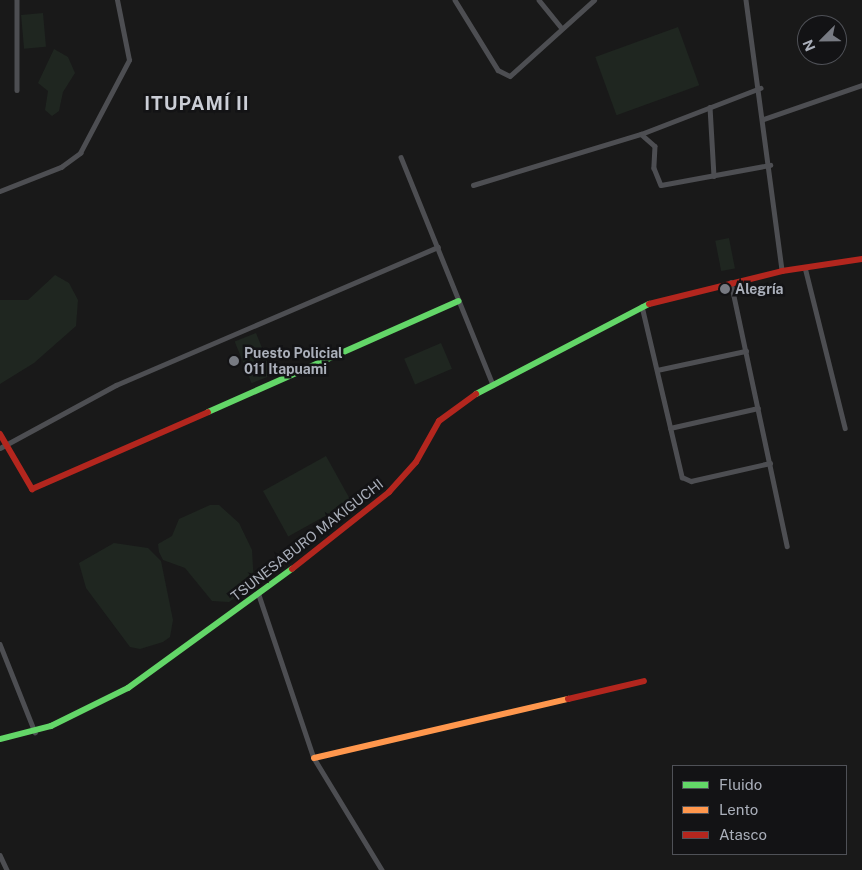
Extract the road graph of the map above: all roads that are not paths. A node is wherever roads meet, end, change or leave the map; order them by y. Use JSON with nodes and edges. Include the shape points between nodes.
{"nodes":[{"id":1,"x":17,"y":0,"type":"edge"},
{"id":2,"x":117,"y":0,"type":"edge"},
{"id":3,"x":456,"y":0,"type":"edge"},
{"id":4,"x":538,"y":0,"type":"edge"},
{"id":5,"x":594,"y":0,"type":"edge"},
{"id":6,"x":746,"y":0,"type":"edge"},
{"id":7,"x":562,"y":28,"type":"junction"},
{"id":8,"x":862,"y":85,"type":"edge"},
{"id":9,"x":760,"y":88,"type":"junction"},
{"id":10,"x":18,"y":90,"type":"dead end"},
{"id":11,"x":710,"y":106,"type":"junction"},
{"id":12,"x":764,"y":119,"type":"junction"},
{"id":13,"x":641,"y":134,"type":"junction"},
{"id":14,"x":401,"y":157,"type":"dead end"},
{"id":15,"x":770,"y":165,"type":"junction"},
{"id":16,"x":714,"y":176,"type":"junction"},
{"id":17,"x":473,"y":185,"type":"dead end"},
{"id":18,"x":0,"y":191,"type":"edge"},
{"id":19,"x":438,"y":247,"type":"junction"},
{"id":20,"x":862,"y":259,"type":"edge"},
{"id":21,"x":805,"y":267,"type":"junction"},
{"id":22,"x":782,"y":271,"type":"junction"},
{"id":23,"x":731,"y":282,"type":"junction"},
{"id":24,"x":459,"y":301,"type":"junction"},
{"id":25,"x":642,"y":306,"type":"junction"},
{"id":26,"x":746,"y":351,"type":"junction"},
{"id":27,"x":657,"y":370,"type":"junction"},
{"id":28,"x":493,"y":385,"type":"junction"},
{"id":29,"x":758,"y":408,"type":"junction"},
{"id":30,"x":670,"y":428,"type":"junction"},
{"id":31,"x":845,"y":428,"type":"dead end"},
{"id":32,"x":0,"y":434,"type":"edge"},
{"id":33,"x":3,"y":446,"type":"edge"},
{"id":34,"x":770,"y":463,"type":"junction"},
{"id":35,"x":787,"y":546,"type":"dead end"},
{"id":36,"x":259,"y":594,"type":"junction"},
{"id":37,"x":0,"y":644,"type":"edge"},
{"id":38,"x":644,"y":681,"type":"dead end"},
{"id":39,"x":35,"y":732,"type":"junction"},
{"id":40,"x":0,"y":739,"type":"edge"},
{"id":41,"x":314,"y":758,"type":"junction"},
{"id":42,"x":0,"y":855,"type":"edge"},
{"id":43,"x":7,"y":870,"type":"edge"},
{"id":44,"x":382,"y":870,"type":"edge"}],
"edges":[{"from":1,"to":10,"type":"street"},
{"from":2,"to":18,"type":"street","via":[[129,60],[80,153],[61,168]]},
{"from":3,"to":7,"type":"street","via":[[498,70],[510,76]]},
{"from":4,"to":7,"type":"street"},
{"from":5,"to":7,"type":"street"},
{"from":6,"to":9,"type":"street"},
{"from":8,"to":12,"type":"street"},
{"from":9,"to":11,"type":"street"},
{"from":9,"to":12,"type":"street"},
{"from":11,"to":13,"type":"street"},
{"from":11,"to":16,"type":"street"},
{"from":12,"to":15,"type":"street"},
{"from":13,"to":16,"type":"street","via":[[655,146],[654,168],[660,184]]},
{"from":13,"to":17,"type":"street"},
{"from":14,"to":19,"type":"street"},
{"from":15,"to":16,"type":"street"},
{"from":15,"to":22,"type":"street"},
{"from":19,"to":24,"type":"street"},
{"from":19,"to":33,"type":"street","via":[[116,385]]},
{"from":20,"to":21,"type":"street","name":"TSUNESABURO MAKIGUCHI"},
{"from":21,"to":22,"type":"street","name":"TSUNESABURO MAKIGUCHI"},
{"from":21,"to":31,"type":"street"},
{"from":22,"to":23,"type":"street","name":"TSUNESABURO MAKIGUCHI"},
{"from":23,"to":25,"type":"street","name":"TSUNESABURO MAKIGUCHI"},
{"from":23,"to":26,"type":"street"},
{"from":24,"to":28,"type":"street"},
{"from":24,"to":33,"type":"street","via":[[32,489]]},
{"from":25,"to":27,"type":"street"},
{"from":25,"to":28,"type":"street","name":"TSUNESABURO MAKIGUCHI"},
{"from":26,"to":27,"type":"street"},
{"from":26,"to":29,"type":"street"},
{"from":27,"to":30,"type":"street"},
{"from":28,"to":36,"type":"street","name":"TSUNESABURO MAKIGUCHI","via":[[447,412],[416,462],[376,505]]},
{"from":29,"to":30,"type":"street"},
{"from":29,"to":34,"type":"street"},
{"from":30,"to":34,"type":"street","via":[[685,480]]},
{"from":32,"to":33,"type":"street"},
{"from":34,"to":35,"type":"street"},
{"from":36,"to":39,"type":"street","name":"TSUNESABURO MAKIGUCHI","via":[[128,688]]},
{"from":36,"to":41,"type":"street"},
{"from":37,"to":39,"type":"street"},
{"from":38,"to":41,"type":"street"},
{"from":39,"to":40,"type":"street","name":"TSUNESABURO MAKIGUCHI"},
{"from":41,"to":44,"type":"street"},
{"from":42,"to":43,"type":"street"}]}
